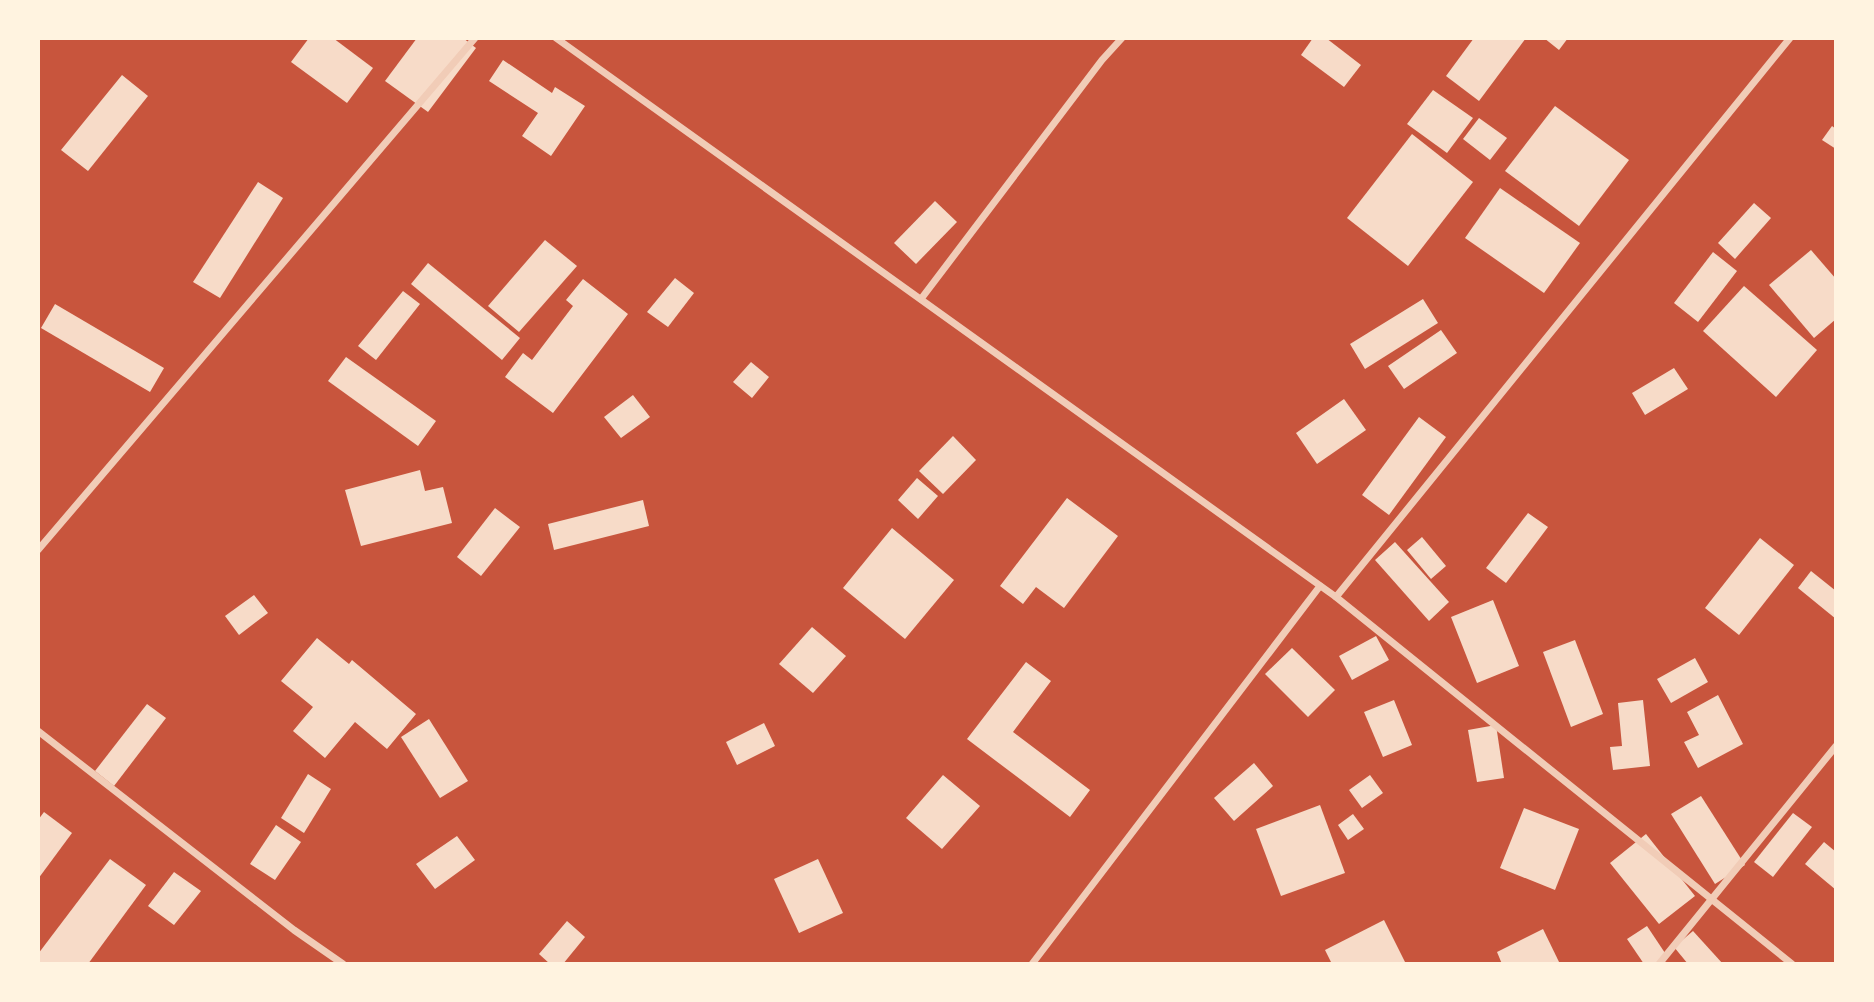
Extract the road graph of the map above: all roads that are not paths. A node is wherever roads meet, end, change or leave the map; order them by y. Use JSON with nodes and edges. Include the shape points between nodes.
{"nodes":[{"id":1,"x":475,"y":38,"type":"edge"},
{"id":2,"x":556,"y":38,"type":"edge"},
{"id":3,"x":1122,"y":38,"type":"edge"},
{"id":4,"x":1790,"y":38,"type":"edge"},
{"id":5,"x":921,"y":299,"type":"junction"},
{"id":6,"x":38,"y":550,"type":"edge"},
{"id":7,"x":1321,"y":586,"type":"junction"},
{"id":8,"x":1336,"y":597,"type":"junction"},
{"id":9,"x":38,"y":731,"type":"edge"},
{"id":10,"x":1836,"y":746,"type":"edge"},
{"id":11,"x":1712,"y":899,"type":"junction"},
{"id":12,"x":343,"y":964,"type":"edge"},
{"id":13,"x":1032,"y":964,"type":"edge"},
{"id":14,"x":1659,"y":964,"type":"edge"},
{"id":15,"x":1792,"y":964,"type":"edge"}],
"edges":[{"from":1,"to":6,"type":"street"},
{"from":2,"to":5,"type":"street"},
{"from":3,"to":5,"type":"street"},
{"from":4,"to":8,"type":"street"},
{"from":5,"to":7,"type":"street"},
{"from":7,"to":8,"type":"street"},
{"from":7,"to":13,"type":"street"},
{"from":8,"to":11,"type":"street"},
{"from":9,"to":12,"type":"street"},
{"from":10,"to":11,"type":"street"},
{"from":11,"to":14,"type":"street"},
{"from":11,"to":15,"type":"street"}]}
